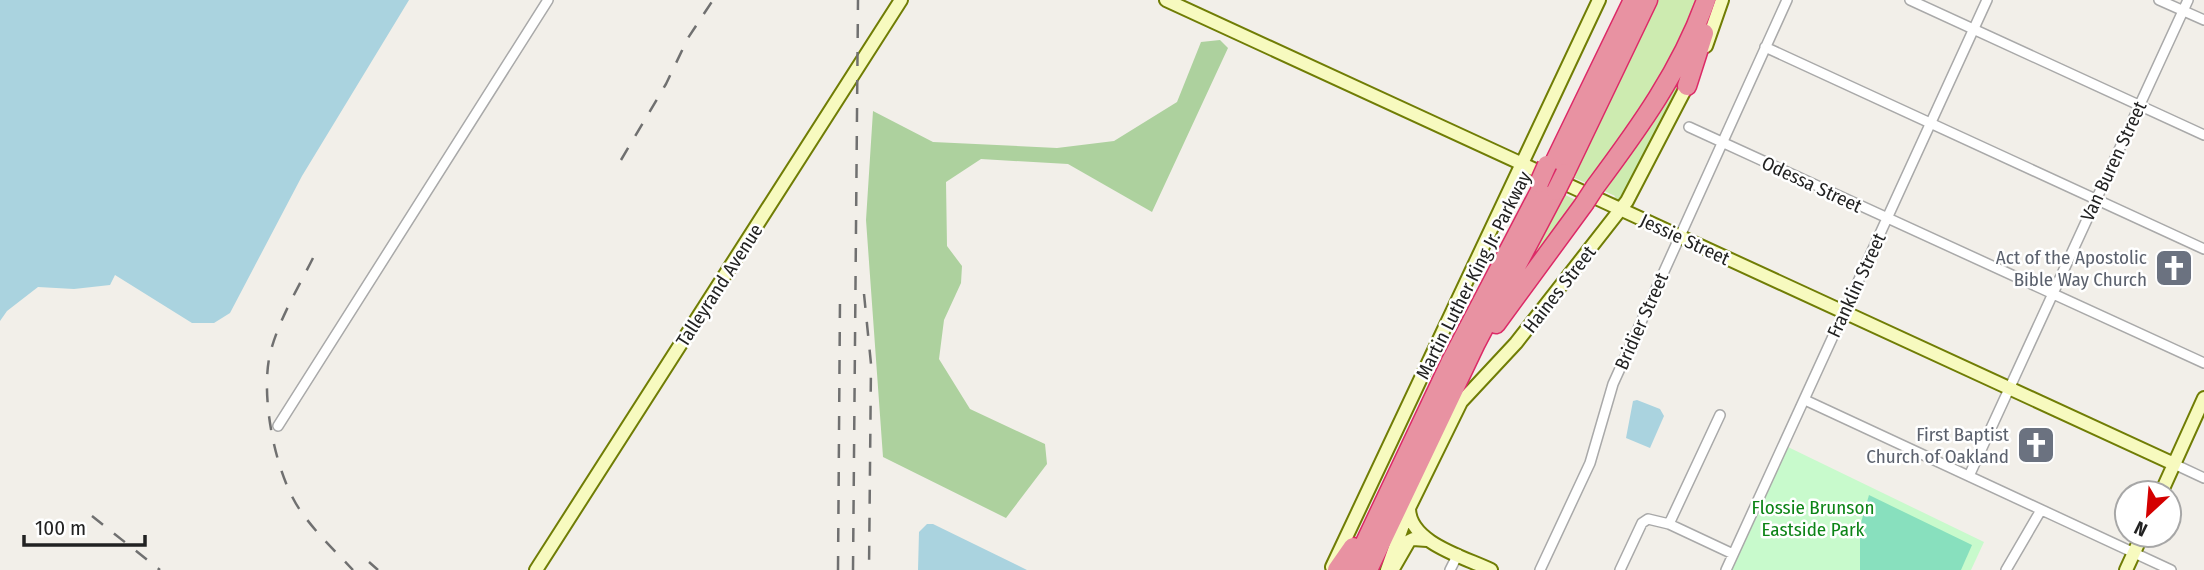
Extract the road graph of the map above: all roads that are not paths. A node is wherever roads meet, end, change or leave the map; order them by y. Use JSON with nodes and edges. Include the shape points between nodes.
{"nodes":[{"id":1,"x":548,"y":0,"type":"edge"},
{"id":2,"x":901,"y":0,"type":"edge"},
{"id":3,"x":1166,"y":0,"type":"edge"},
{"id":4,"x":1599,"y":0,"type":"edge"},
{"id":5,"x":1621,"y":0,"type":"edge"},
{"id":6,"x":1633,"y":0,"type":"edge"},
{"id":7,"x":1648,"y":0,"type":"edge"},
{"id":8,"x":1706,"y":0,"type":"edge"},
{"id":9,"x":1712,"y":0,"type":"edge"},
{"id":10,"x":1722,"y":0,"type":"edge"},
{"id":11,"x":1787,"y":0,"type":"edge"},
{"id":12,"x":1910,"y":0,"type":"edge"},
{"id":13,"x":1987,"y":0,"type":"edge"},
{"id":14,"x":2159,"y":0,"type":"edge"},
{"id":15,"x":2188,"y":0,"type":"edge"},
{"id":16,"x":2183,"y":10,"type":"junction"},
{"id":17,"x":2204,"y":20,"type":"edge"},
{"id":18,"x":1974,"y":29,"type":"junction"},
{"id":19,"x":1765,"y":47,"type":"junction"},
{"id":20,"x":1687,"y":86,"type":"junction"},
{"id":21,"x":2139,"y":106,"type":"junction"},
{"id":22,"x":1931,"y":124,"type":"junction"},
{"id":23,"x":1689,"y":127,"type":"dead end"},
{"id":24,"x":2204,"y":135,"type":"edge"},
{"id":25,"x":1722,"y":143,"type":"junction"},
{"id":26,"x":1522,"y":164,"type":"junction"},
{"id":27,"x":1555,"y":169,"type":"junction"},
{"id":28,"x":1546,"y":186,"type":"junction"},
{"id":29,"x":2095,"y":199,"type":"junction"},
{"id":30,"x":1621,"y":209,"type":"junction"},
{"id":31,"x":1887,"y":219,"type":"junction"},
{"id":32,"x":1679,"y":236,"type":"junction"},
{"id":33,"x":2204,"y":249,"type":"edge"},
{"id":34,"x":2052,"y":293,"type":"junction"},
{"id":35,"x":1843,"y":312,"type":"junction"},
{"id":36,"x":2204,"y":363,"type":"edge"},
{"id":37,"x":1465,"y":366,"type":"junction"},
{"id":38,"x":2010,"y":388,"type":"junction"},
{"id":39,"x":2204,"y":398,"type":"edge"},
{"id":40,"x":1805,"y":400,"type":"junction"},
{"id":41,"x":1720,"y":415,"type":"dead end"},
{"id":42,"x":278,"y":426,"type":"dead end"},
{"id":43,"x":2174,"y":464,"type":"junction"},
{"id":44,"x":1969,"y":476,"type":"junction"},
{"id":45,"x":2204,"y":478,"type":"edge"},
{"id":46,"x":2167,"y":479,"type":"edge"},
{"id":47,"x":1390,"y":491,"type":"junction"},
{"id":48,"x":1409,"y":508,"type":"junction"},
{"id":49,"x":2041,"y":510,"type":"junction"},
{"id":50,"x":1669,"y":524,"type":"junction"},
{"id":51,"x":1427,"y":540,"type":"junction"},
{"id":52,"x":2136,"y":549,"type":"edge"},
{"id":53,"x":2134,"y":553,"type":"junction"},
{"id":54,"x":1458,"y":554,"type":"junction"},
{"id":55,"x":1733,"y":554,"type":"junction"},
{"id":56,"x":536,"y":570,"type":"edge"},
{"id":57,"x":1330,"y":570,"type":"edge"},
{"id":58,"x":1337,"y":570,"type":"edge"},
{"id":59,"x":1352,"y":570,"type":"edge"},
{"id":60,"x":1368,"y":570,"type":"edge"},
{"id":61,"x":1387,"y":570,"type":"edge"},
{"id":62,"x":1392,"y":570,"type":"edge"},
{"id":63,"x":1450,"y":570,"type":"edge"},
{"id":64,"x":1491,"y":570,"type":"edge"},
{"id":65,"x":1540,"y":570,"type":"edge"},
{"id":66,"x":1620,"y":570,"type":"edge"},
{"id":67,"x":1726,"y":570,"type":"edge"},
{"id":68,"x":2006,"y":570,"type":"edge"},
{"id":69,"x":2126,"y":570,"type":"edge"},
{"id":70,"x":2172,"y":570,"type":"edge"}],
"edges":[{"from":1,"to":42,"type":"street"},
{"from":2,"to":56,"type":"street","name":"Talleyrand Avenue"},
{"from":3,"to":26,"type":"street","name":"Jessie Street"},
{"from":4,"to":26,"type":"street"},
{"from":5,"to":27,"type":"highway"},
{"from":6,"to":27,"type":"highway","name":"Martin Luther King Jr. Parkway"},
{"from":7,"to":27,"type":"highway","name":"Martin Luther King Jr. Parkway"},
{"from":8,"to":37,"type":"highway","bridge":true,"via":[[1689,43],[1647,116]]},
{"from":9,"to":20,"type":"highway"},
{"from":10,"to":20,"type":"street","name":"Haines Street"},
{"from":11,"to":19,"type":"street","name":"Bridier Street"},
{"from":12,"to":18,"type":"street"},
{"from":13,"to":18,"type":"street","name":"Franklin Street"},
{"from":14,"to":16,"type":"street"},
{"from":15,"to":16,"type":"street","name":"Van Buren Street"},
{"from":16,"to":17,"type":"street"},
{"from":16,"to":21,"type":"street","name":"Van Buren Street"},
{"from":18,"to":21,"type":"street"},
{"from":18,"to":22,"type":"street","name":"Franklin Street"},
{"from":19,"to":22,"type":"street"},
{"from":19,"to":25,"type":"street","name":"Bridier Street"},
{"from":20,"to":30,"type":"street","name":"Haines Street"},
{"from":21,"to":24,"type":"street"},
{"from":21,"to":29,"type":"street","name":"Van Buren Street"},
{"from":22,"to":29,"type":"street"},
{"from":22,"to":31,"type":"street","name":"Franklin Street"},
{"from":23,"to":25,"type":"street","name":"Odessa Street"},
{"from":25,"to":31,"type":"street","name":"Odessa Street"},
{"from":25,"to":32,"type":"street","name":"Bridier Street"},
{"from":26,"to":30,"type":"street","name":"Jessie Street"},
{"from":26,"to":57,"type":"street"},
{"from":27,"to":28,"type":"highway","name":"Martin Luther King Jr. Parkway","bridge":true},
{"from":28,"to":37,"type":"highway","name":"Martin Luther King Jr. Parkway"},
{"from":28,"to":47,"type":"highway","name":"Martin Luther King Jr. Parkway","via":[[1450,363]]},
{"from":29,"to":33,"type":"street"},
{"from":29,"to":34,"type":"street","name":"Van Buren Street"},
{"from":30,"to":32,"type":"street","name":"Jessie Street"},
{"from":30,"to":48,"type":"street","name":"Haines Street","via":[[1516,343],[1461,402]]},
{"from":31,"to":34,"type":"street","name":"Odessa Street"},
{"from":31,"to":35,"type":"street","name":"Franklin Street"},
{"from":32,"to":35,"type":"street","name":"Jessie Street"},
{"from":32,"to":65,"type":"street","name":"Bridier Street","via":[[1613,384],[1590,463]]},
{"from":34,"to":36,"type":"street","name":"Odessa Street"},
{"from":34,"to":38,"type":"street","name":"Van Buren Street"},
{"from":35,"to":38,"type":"street","name":"Jessie Street"},
{"from":35,"to":40,"type":"street","name":"Franklin Street"},
{"from":37,"to":60,"type":"highway","name":"Martin Luther King Jr. Parkway"},
{"from":38,"to":43,"type":"street","name":"Jessie Street"},
{"from":38,"to":44,"type":"street","name":"Van Buren Street"},
{"from":39,"to":43,"type":"street"},
{"from":40,"to":44,"type":"street"},
{"from":40,"to":55,"type":"street","name":"Franklin Street"},
{"from":41,"to":50,"type":"street"},
{"from":43,"to":45,"type":"street","name":"Jessie Street"},
{"from":43,"to":46,"type":"street"},
{"from":44,"to":49,"type":"street"},
{"from":47,"to":58,"type":"highway"},
{"from":47,"to":59,"type":"highway","name":"Martin Luther King Jr. Parkway"},
{"from":48,"to":51,"type":"street","via":[[1413,527]]},
{"from":48,"to":61,"type":"street","name":"Haines Street"},
{"from":49,"to":53,"type":"street"},
{"from":49,"to":68,"type":"street"},
{"from":50,"to":55,"type":"street"},
{"from":50,"to":66,"type":"street","via":[[1652,518],[1643,523]]},
{"from":51,"to":54,"type":"street"},
{"from":51,"to":62,"type":"street","via":[[1409,541]]},
{"from":52,"to":53,"type":"street"},
{"from":53,"to":69,"type":"street"},
{"from":53,"to":70,"type":"street"},
{"from":54,"to":63,"type":"street"},
{"from":54,"to":64,"type":"street"},
{"from":55,"to":67,"type":"street","name":"Franklin Street"}]}
